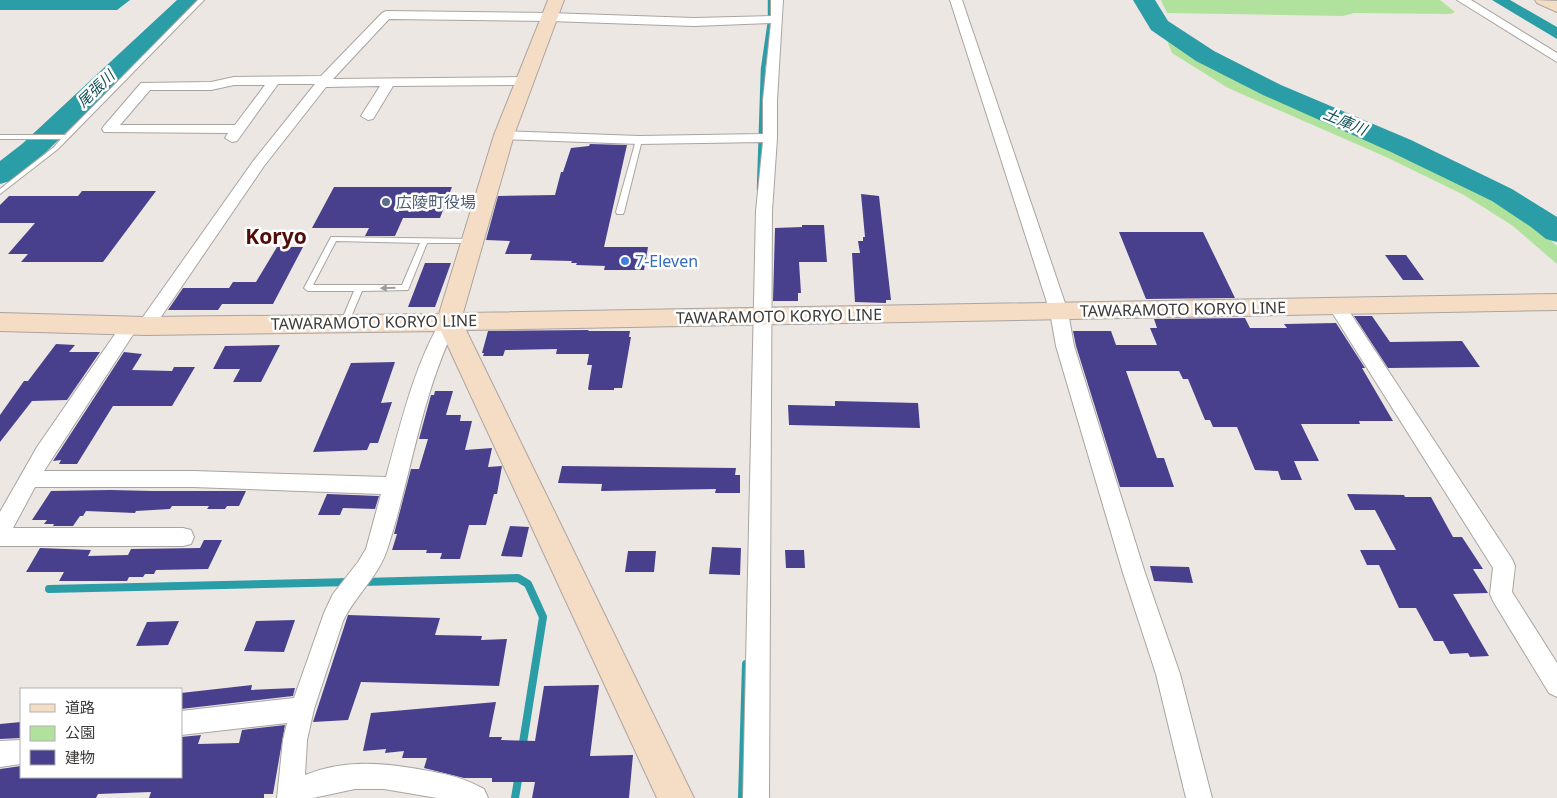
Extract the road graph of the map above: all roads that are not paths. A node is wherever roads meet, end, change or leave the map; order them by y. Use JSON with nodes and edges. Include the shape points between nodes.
{"nodes":[{"id":1,"x":201,"y":0,"type":"edge"},
{"id":2,"x":776,"y":0,"type":"edge"},
{"id":3,"x":956,"y":0,"type":"edge"},
{"id":4,"x":1463,"y":0,"type":"edge"},
{"id":5,"x":1543,"y":0,"type":"edge"},
{"id":6,"x":1557,"y":7,"type":"edge"},
{"id":7,"x":552,"y":8,"type":"edge"},
{"id":8,"x":771,"y":19,"type":"junction"},
{"id":9,"x":1557,"y":58,"type":"edge"},
{"id":10,"x":274,"y":80,"type":"junction"},
{"id":11,"x":524,"y":81,"type":"junction"},
{"id":12,"x":323,"y":82,"type":"junction"},
{"id":13,"x":389,"y":82,"type":"junction"},
{"id":14,"x":368,"y":116,"type":"dead end"},
{"id":15,"x":504,"y":135,"type":"junction"},
{"id":16,"x":0,"y":137,"type":"edge"},
{"id":17,"x":63,"y":137,"type":"junction"},
{"id":18,"x":770,"y":138,"type":"junction"},
{"id":19,"x":639,"y":140,"type":"junction"},
{"id":20,"x":0,"y":192,"type":"edge"},
{"id":21,"x":620,"y":212,"type":"dead end"},
{"id":22,"x":473,"y":241,"type":"junction"},
{"id":23,"x":424,"y":242,"type":"junction"},
{"id":24,"x":359,"y":289,"type":"junction"},
{"id":25,"x":1557,"y":302,"type":"edge"},
{"id":26,"x":1337,"y":306,"type":"junction"},
{"id":27,"x":1059,"y":312,"type":"junction"},
{"id":28,"x":763,"y":316,"type":"junction"},
{"id":29,"x":449,"y":321,"type":"junction"},
{"id":30,"x":0,"y":322,"type":"edge"},
{"id":31,"x":344,"y":324,"type":"junction"},
{"id":32,"x":138,"y":326,"type":"junction"},
{"id":33,"x":28,"y":479,"type":"junction"},
{"id":34,"x":394,"y":486,"type":"junction"},
{"id":35,"x":0,"y":531,"type":"edge"},
{"id":36,"x":0,"y":537,"type":"edge"},
{"id":37,"x":184,"y":537,"type":"dead end"},
{"id":38,"x":1557,"y":685,"type":"edge"},
{"id":39,"x":302,"y":710,"type":"junction"},
{"id":40,"x":182,"y":723,"type":"edge"},
{"id":41,"x":20,"y":752,"type":"edge"},
{"id":42,"x":0,"y":754,"type":"edge"},
{"id":43,"x":290,"y":796,"type":"edge"},
{"id":44,"x":475,"y":798,"type":"edge"},
{"id":45,"x":676,"y":798,"type":"edge"},
{"id":46,"x":756,"y":798,"type":"edge"},
{"id":47,"x":1199,"y":798,"type":"edge"}],
"edges":[{"from":1,"to":17,"type":"lane"},
{"from":2,"to":8,"type":"street"},
{"from":3,"to":27,"type":"street"},
{"from":4,"to":9,"type":"street"},
{"from":5,"to":6,"type":"main road"},
{"from":7,"to":8,"type":"street","via":[[694,22]]},
{"from":7,"to":11,"type":"main road"},
{"from":7,"to":12,"type":"street","via":[[386,15]]},
{"from":8,"to":18,"type":"street"},
{"from":10,"to":10,"type":"street","via":[[234,135],[109,129],[146,86],[211,86],[234,81]]},
{"from":10,"to":12,"type":"street"},
{"from":11,"to":13,"type":"street"},
{"from":11,"to":15,"type":"main road"},
{"from":12,"to":13,"type":"street"},
{"from":12,"to":32,"type":"street"},
{"from":13,"to":14,"type":"street"},
{"from":15,"to":19,"type":"street"},
{"from":15,"to":22,"type":"main road"},
{"from":16,"to":17,"type":"lane"},
{"from":17,"to":20,"type":"lane","via":[[56,148]]},
{"from":18,"to":19,"type":"street"},
{"from":18,"to":28,"type":"street","via":[[764,212]]},
{"from":19,"to":21,"type":"lane"},
{"from":22,"to":23,"type":"lane"},
{"from":22,"to":29,"type":"main road"},
{"from":23,"to":24,"type":"lane","one_way":true,"via":[[404,288]]},
{"from":23,"to":24,"type":"lane","via":[[334,239],[308,288]]},
{"from":24,"to":31,"type":"lane"},
{"from":25,"to":26,"type":"main road","name":"TAWARAMOTO KORYO LINE"},
{"from":26,"to":27,"type":"main road","name":"TAWARAMOTO KORYO LINE"},
{"from":26,"to":38,"type":"street","via":[[1504,566],[1501,594]]},
{"from":27,"to":28,"type":"main road","name":"TAWARAMOTO KORYO LINE"},
{"from":27,"to":47,"type":"street","via":[[1065,346],[1171,683]]},
{"from":28,"to":29,"type":"main road","name":"TAWARAMOTO KORYO LINE"},
{"from":28,"to":46,"type":"street"},
{"from":29,"to":31,"type":"main road","name":"TAWARAMOTO KORYO LINE"},
{"from":29,"to":34,"type":"street","via":[[435,348]]},
{"from":29,"to":45,"type":"main road"},
{"from":30,"to":32,"type":"main road","name":"TAWARAMOTO KORYO LINE"},
{"from":31,"to":32,"type":"main road","name":"TAWARAMOTO KORYO LINE"},
{"from":32,"to":33,"type":"street"},
{"from":33,"to":34,"type":"street","via":[[193,479]]},
{"from":33,"to":35,"type":"street"},
{"from":34,"to":39,"type":"street","via":[[376,551],[332,620]]},
{"from":36,"to":37,"type":"street"},
{"from":39,"to":40,"type":"street"},
{"from":39,"to":43,"type":"street","via":[[295,740]]},
{"from":41,"to":42,"type":"street"},
{"from":43,"to":44,"type":"street","via":[[320,782],[355,776],[384,776],[459,789]]}]}
